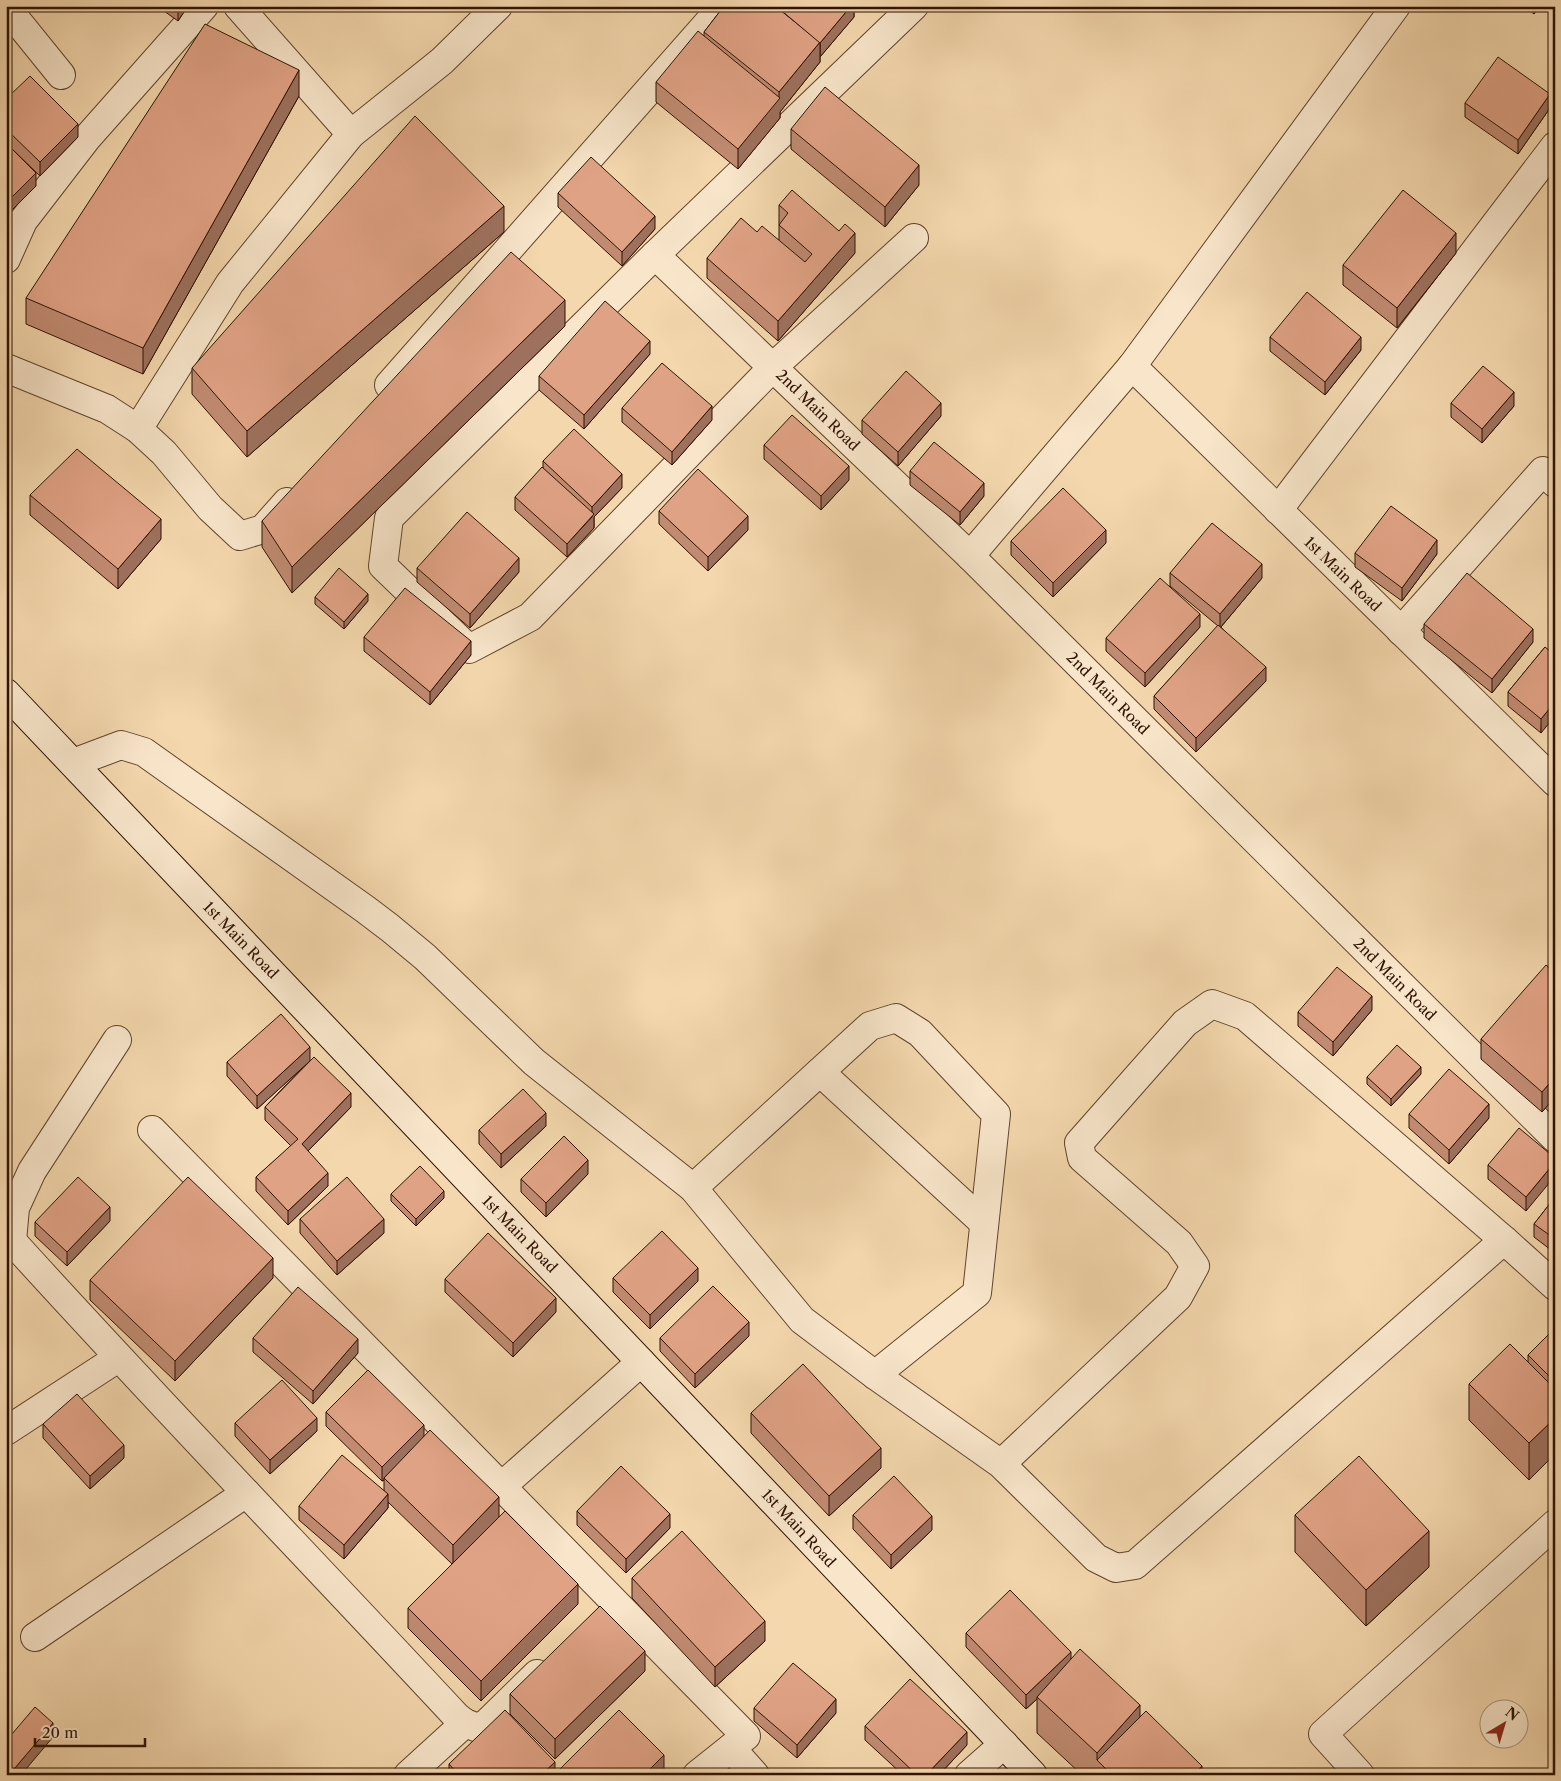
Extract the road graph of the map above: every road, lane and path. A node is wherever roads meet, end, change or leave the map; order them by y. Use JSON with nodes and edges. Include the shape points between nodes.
{"nodes":[{"id":1,"x":204,"y":6,"type":"edge"},
{"id":2,"x":238,"y":6,"type":"edge"},
{"id":3,"x":498,"y":6,"type":"edge"},
{"id":4,"x":723,"y":6,"type":"edge"},
{"id":5,"x":914,"y":6,"type":"edge"},
{"id":6,"x":1396,"y":6,"type":"edge"},
{"id":7,"x":6,"y":7,"type":"edge"},
{"id":8,"x":61,"y":75,"type":"dead end"},
{"id":9,"x":351,"y":134,"type":"junction"},
{"id":10,"x":1555,"y":146,"type":"edge"},
{"id":11,"x":914,"y":238,"type":"dead end"},
{"id":12,"x":655,"y":254,"type":"junction"},
{"id":13,"x":6,"y":259,"type":"edge"},
{"id":14,"x":1132,"y":366,"type":"junction"},
{"id":15,"x":773,"y":367,"type":"junction"},
{"id":16,"x":6,"y":368,"type":"edge"},
{"id":17,"x":376,"y":400,"type":"edge"},
{"id":18,"x":138,"y":429,"type":"junction"},
{"id":19,"x":1551,"y":471,"type":"edge"},
{"id":20,"x":304,"y":482,"type":"edge"},
{"id":21,"x":1278,"y":510,"type":"junction"},
{"id":22,"x":970,"y":556,"type":"junction"},
{"id":23,"x":1401,"y":631,"type":"junction"},
{"id":24,"x":6,"y":693,"type":"edge"},
{"id":25,"x":73,"y":763,"type":"junction"},
{"id":26,"x":1555,"y":782,"type":"edge"},
{"id":27,"x":117,"y":1040,"type":"dead end"},
{"id":28,"x":820,"y":1072,"type":"junction"},
{"id":29,"x":152,"y":1130,"type":"dead end"},
{"id":30,"x":1555,"y":1138,"type":"edge"},
{"id":31,"x":692,"y":1188,"type":"junction"},
{"id":32,"x":984,"y":1223,"type":"junction"},
{"id":33,"x":9,"y":1240,"type":"edge"},
{"id":34,"x":1504,"y":1240,"type":"junction"},
{"id":35,"x":1555,"y":1286,"type":"edge"},
{"id":36,"x":118,"y":1358,"type":"junction"},
{"id":37,"x":641,"y":1362,"type":"junction"},
{"id":38,"x":876,"y":1375,"type":"junction"},
{"id":39,"x":6,"y":1431,"type":"edge"},
{"id":40,"x":1001,"y":1464,"type":"junction"},
{"id":41,"x":502,"y":1486,"type":"junction"},
{"id":42,"x":246,"y":1494,"type":"junction"},
{"id":43,"x":1555,"y":1524,"type":"edge"},
{"id":44,"x":613,"y":1599,"type":"junction"},
{"id":45,"x":592,"y":1620,"type":"edge"},
{"id":46,"x":35,"y":1637,"type":"dead end"},
{"id":47,"x":557,"y":1654,"type":"edge"},
{"id":48,"x":465,"y":1723,"type":"junction"},
{"id":49,"x":1004,"y":1744,"type":"junction"},
{"id":50,"x":731,"y":1748,"type":"junction"},
{"id":51,"x":408,"y":1775,"type":"edge"},
{"id":52,"x":697,"y":1775,"type":"edge"},
{"id":53,"x":755,"y":1775,"type":"edge"},
{"id":54,"x":969,"y":1775,"type":"edge"},
{"id":55,"x":1033,"y":1775,"type":"edge"},
{"id":56,"x":1360,"y":1775,"type":"edge"}],
"edges":[{"from":1,"to":13,"type":"street","via":[[87,138],[23,221]]},
{"from":2,"to":9,"type":"street"},
{"from":3,"to":9,"type":"street","via":[[442,61]]},
{"from":4,"to":17,"type":"street"},
{"from":5,"to":12,"type":"street"},
{"from":6,"to":14,"type":"street"},
{"from":7,"to":8,"type":"street"},
{"from":9,"to":18,"type":"street","via":[[230,283]]},
{"from":10,"to":21,"type":"street"},
{"from":11,"to":15,"type":"street"},
{"from":12,"to":15,"type":"street","name":"2nd Main Road"},
{"from":12,"to":15,"type":"street","via":[[388,518],[383,566],[469,649],[530,617]]},
{"from":14,"to":21,"type":"street","name":"1st Main Road"},
{"from":14,"to":22,"type":"street"},
{"from":15,"to":22,"type":"street","name":"2nd Main Road"},
{"from":16,"to":18,"type":"street","via":[[107,409]]},
{"from":18,"to":20,"type":"street","via":[[240,536],[263,529]]},
{"from":19,"to":23,"type":"street"},
{"from":21,"to":23,"type":"street","name":"1st Main Road"},
{"from":22,"to":30,"type":"street","name":"2nd Main Road"},
{"from":23,"to":26,"type":"street","name":"1st Main Road"},
{"from":24,"to":25,"type":"street","name":"1st Main Road"},
{"from":25,"to":31,"type":"street","via":[[122,745],[144,752],[390,928],[425,957],[534,1062]]},
{"from":25,"to":37,"type":"street","name":"1st Main Road"},
{"from":27,"to":33,"type":"street","via":[[32,1171],[15,1208]]},
{"from":28,"to":31,"type":"street"},
{"from":28,"to":32,"type":"street"},
{"from":28,"to":32,"type":"street","via":[[870,1026],[896,1018],[920,1033],[996,1114]]},
{"from":29,"to":41,"type":"street"},
{"from":31,"to":38,"type":"street","via":[[802,1320]]},
{"from":32,"to":38,"type":"street","via":[[977,1292]]},
{"from":33,"to":36,"type":"street"},
{"from":34,"to":35,"type":"street"},
{"from":34,"to":40,"type":"street","via":[[1135,1565],[1116,1568],[1096,1558]]},
{"from":34,"to":40,"type":"street","via":[[1245,1016],[1212,1004],[1186,1023],[1079,1143],[1082,1158],[1180,1243],[1195,1266],[1178,1297]]},
{"from":36,"to":39,"type":"street"},
{"from":36,"to":42,"type":"street"},
{"from":37,"to":41,"type":"street"},
{"from":37,"to":49,"type":"street","name":"1st Main Road"},
{"from":38,"to":40,"type":"street"},
{"from":41,"to":44,"type":"street"},
{"from":42,"to":46,"type":"street"},
{"from":42,"to":48,"type":"street"},
{"from":43,"to":56,"type":"street","via":[[1323,1734]]},
{"from":44,"to":45,"type":"street"},
{"from":44,"to":50,"type":"street","via":[[746,1736]]},
{"from":47,"to":48,"type":"street","via":[[487,1724],[478,1728]]},
{"from":48,"to":51,"type":"street"},
{"from":49,"to":54,"type":"street"},
{"from":49,"to":55,"type":"street","name":"1st Main Road"},
{"from":50,"to":52,"type":"street"},
{"from":50,"to":53,"type":"street"}]}
